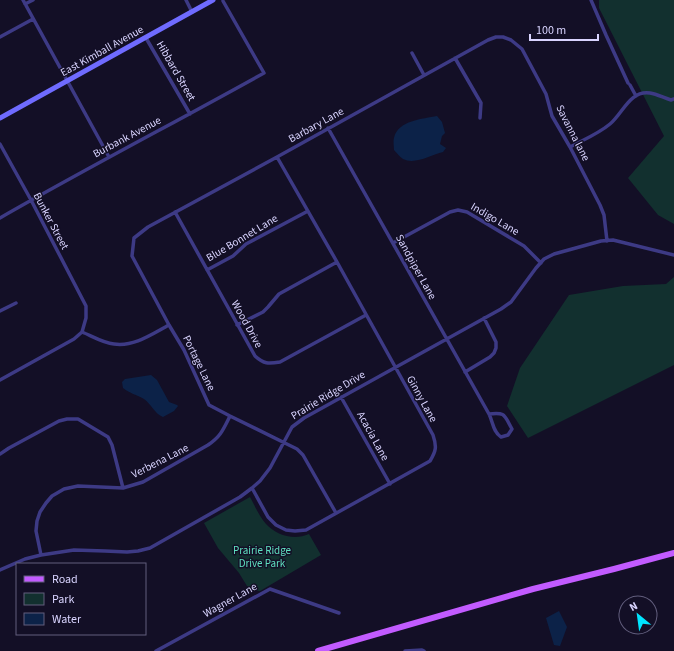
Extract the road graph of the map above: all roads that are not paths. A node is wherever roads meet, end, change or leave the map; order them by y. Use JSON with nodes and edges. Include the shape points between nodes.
{"nodes":[{"id":1,"x":23,"y":0,"type":"edge"},
{"id":2,"x":33,"y":0,"type":"edge"},
{"id":3,"x":186,"y":0,"type":"edge"},
{"id":4,"x":213,"y":0,"type":"edge"},
{"id":5,"x":591,"y":0,"type":"edge"},
{"id":6,"x":224,"y":1,"type":"edge"},
{"id":7,"x":26,"y":4,"type":"junction"},
{"id":8,"x":192,"y":12,"type":"junction"},
{"id":9,"x":33,"y":19,"type":"junction"},
{"id":10,"x":0,"y":37,"type":"edge"},
{"id":11,"x":146,"y":38,"type":"junction"},
{"id":12,"x":511,"y":40,"type":"joint"},
{"id":13,"x":412,"y":53,"type":"dead end"},
{"id":14,"x":455,"y":58,"type":"junction"},
{"id":15,"x":424,"y":75,"type":"junction"},
{"id":16,"x":67,"y":81,"type":"junction"},
{"id":17,"x":636,"y":96,"type":"junction"},
{"id":18,"x":674,"y":100,"type":"edge"},
{"id":19,"x":190,"y":114,"type":"junction"},
{"id":20,"x":0,"y":118,"type":"edge"},
{"id":21,"x":480,"y":118,"type":"dead end"},
{"id":22,"x":328,"y":128,"type":"junction"},
{"id":23,"x":0,"y":144,"type":"edge"},
{"id":24,"x":570,"y":147,"type":"junction"},
{"id":25,"x":109,"y":157,"type":"junction"},
{"id":26,"x":277,"y":157,"type":"junction"},
{"id":27,"x":31,"y":200,"type":"junction"},
{"id":28,"x":308,"y":210,"type":"junction"},
{"id":29,"x":175,"y":212,"type":"junction"},
{"id":30,"x":0,"y":218,"type":"edge"},
{"id":31,"x":134,"y":238,"type":"joint"},
{"id":32,"x":607,"y":241,"type":"junction"},
{"id":33,"x":393,"y":243,"type":"junction"},
{"id":34,"x":674,"y":254,"type":"edge"},
{"id":35,"x":337,"y":262,"type":"junction"},
{"id":36,"x":541,"y":263,"type":"junction"},
{"id":37,"x":207,"y":270,"type":"junction"},
{"id":38,"x":16,"y":303,"type":"dead end"},
{"id":39,"x":0,"y":311,"type":"edge"},
{"id":40,"x":366,"y":315,"type":"junction"},
{"id":41,"x":484,"y":318,"type":"junction"},
{"id":42,"x":169,"y":325,"type":"junction"},
{"id":43,"x":237,"y":325,"type":"junction"},
{"id":44,"x":82,"y":332,"type":"junction"},
{"id":45,"x":446,"y":339,"type":"junction"},
{"id":46,"x":395,"y":367,"type":"junction"},
{"id":47,"x":465,"y":372,"type":"junction"},
{"id":48,"x":0,"y":380,"type":"edge"},
{"id":49,"x":341,"y":397,"type":"junction"},
{"id":50,"x":489,"y":414,"type":"junction"},
{"id":51,"x":230,"y":416,"type":"junction"},
{"id":52,"x":283,"y":443,"type":"junction"},
{"id":53,"x":0,"y":454,"type":"edge"},
{"id":54,"x":390,"y":484,"type":"junction"},
{"id":55,"x":123,"y":488,"type":"junction"},
{"id":56,"x":252,"y":488,"type":"junction"},
{"id":57,"x":336,"y":513,"type":"junction"},
{"id":58,"x":674,"y":553,"type":"edge"},
{"id":59,"x":41,"y":555,"type":"junction"},
{"id":60,"x":0,"y":570,"type":"edge"},
{"id":61,"x":339,"y":613,"type":"dead end"},
{"id":62,"x":156,"y":651,"type":"edge"},
{"id":63,"x":318,"y":651,"type":"edge"},
{"id":64,"x":405,"y":651,"type":"edge"},
{"id":65,"x":424,"y":651,"type":"edge"}],
"edges":[{"from":1,"to":7,"type":"street"},
{"from":2,"to":7,"type":"street"},
{"from":3,"to":8,"type":"street"},
{"from":4,"to":8,"type":"street","name":"East Kimball Avenue"},
{"from":5,"to":17,"type":"street"},
{"from":6,"to":19,"type":"street","name":"Burbank Avenue","via":[[264,73]]},
{"from":7,"to":9,"type":"street"},
{"from":8,"to":11,"type":"street","name":"East Kimball Avenue"},
{"from":9,"to":10,"type":"street"},
{"from":9,"to":16,"type":"street"},
{"from":11,"to":16,"type":"street","name":"East Kimball Avenue"},
{"from":11,"to":19,"type":"street","name":"Hibbard Street"},
{"from":12,"to":14,"type":"street","name":"Barbary Lane","via":[[503,37],[488,40]]},
{"from":12,"to":24,"type":"street","name":"Savanna lane","via":[[522,50],[546,94],[552,116]]},
{"from":13,"to":15,"type":"street"},
{"from":14,"to":15,"type":"street","name":"Barbary Lane"},
{"from":14,"to":21,"type":"street","via":[[481,103]]},
{"from":15,"to":22,"type":"street","name":"Barbary Lane"},
{"from":16,"to":20,"type":"street","name":"East Kimball Avenue"},
{"from":16,"to":25,"type":"street"},
{"from":17,"to":18,"type":"street","via":[[649,93]]},
{"from":17,"to":24,"type":"street","via":[[610,124]]},
{"from":19,"to":25,"type":"street","name":"Burbank Avenue"},
{"from":22,"to":26,"type":"street","name":"Barbary Lane"},
{"from":22,"to":33,"type":"street","name":"Sandpiper Lane"},
{"from":23,"to":27,"type":"street","name":"Bunker Street"},
{"from":24,"to":32,"type":"street","name":"Savanna lane","via":[[604,215]]},
{"from":25,"to":27,"type":"street","name":"Burbank Avenue"},
{"from":26,"to":28,"type":"street","name":"Ginny Lane"},
{"from":26,"to":29,"type":"street","name":"Barbary Lane"},
{"from":27,"to":30,"type":"street","name":"Burbank Avenue"},
{"from":27,"to":44,"type":"street","name":"Bunker Street","via":[[86,306]]},
{"from":28,"to":35,"type":"street","name":"Ginny Lane"},
{"from":28,"to":37,"type":"street","name":"Blue Bonnet Lane","via":[[246,244],[234,256]]},
{"from":29,"to":31,"type":"street","name":"Barbary Lane"},
{"from":29,"to":37,"type":"street","name":"Wood Drive"},
{"from":31,"to":42,"type":"street","name":"Portage Lane","via":[[132,256]]},
{"from":32,"to":34,"type":"street","name":"Prairie Ridge Drive","via":[[613,240]]},
{"from":32,"to":36,"type":"street","name":"Prairie Ridge Drive","via":[[554,254]]},
{"from":33,"to":36,"type":"street","name":"Indigo Lane","via":[[458,210],[467,212],[524,246]]},
{"from":33,"to":45,"type":"street","name":"Sandpiper Lane"},
{"from":35,"to":40,"type":"street","name":"Ginny Lane"},
{"from":35,"to":43,"type":"street","via":[[279,294],[263,312]]},
{"from":36,"to":41,"type":"street","name":"Prairie Ridge Drive","via":[[511,302]]},
{"from":37,"to":43,"type":"street","name":"Wood Drive"},
{"from":38,"to":39,"type":"street"},
{"from":40,"to":43,"type":"street","name":"Wood Drive","via":[[280,362],[270,364],[255,356]]},
{"from":40,"to":46,"type":"street","name":"Ginny Lane"},
{"from":41,"to":45,"type":"street","name":"Prairie Ridge Drive"},
{"from":41,"to":47,"type":"street","via":[[496,342],[496,348],[490,357]]},
{"from":42,"to":44,"type":"street","via":[[144,340],[128,344],[114,344]]},
{"from":42,"to":51,"type":"street","name":"Portage Lane","via":[[184,350],[209,405]]},
{"from":44,"to":48,"type":"street"},
{"from":45,"to":46,"type":"street","name":"Prairie Ridge Drive"},
{"from":45,"to":47,"type":"street","name":"Sandpiper Lane"},
{"from":46,"to":49,"type":"street","name":"Prairie Ridge Drive"},
{"from":46,"to":54,"type":"street","name":"Ginny Lane","via":[[433,435],[435,451],[430,461]]},
{"from":47,"to":50,"type":"street","name":"Sandpiper Lane"},
{"from":49,"to":52,"type":"street","name":"Prairie Ridge Drive","via":[[292,427]]},
{"from":49,"to":54,"type":"street","name":"Acacia Lane"},
{"from":50,"to":50,"type":"street","name":"Sandpiper Lane","via":[[498,435],[501,437],[511,432],[512,429],[504,415]]},
{"from":51,"to":52,"type":"street","name":"Portage Lane"},
{"from":51,"to":55,"type":"street","name":"Verbena Lane","via":[[222,432],[208,445],[143,482]]},
{"from":52,"to":56,"type":"street","name":"Prairie Ridge Drive","via":[[270,468]]},
{"from":52,"to":57,"type":"street","name":"Portage Lane","via":[[297,449],[303,455]]},
{"from":53,"to":55,"type":"street","via":[[59,421],[78,419],[108,437]]},
{"from":54,"to":57,"type":"street","name":"Ginny Lane"},
{"from":55,"to":59,"type":"street","name":"Verbena Lane","via":[[78,486],[64,489],[52,496],[40,512],[37,521],[36,531]]},
{"from":56,"to":57,"type":"street","name":"Ginny Lane","via":[[268,517],[286,530],[306,530]]},
{"from":56,"to":59,"type":"street","name":"Prairie Ridge Drive","via":[[150,548],[138,552],[74,550]]},
{"from":58,"to":63,"type":"main road","via":[[533,589]]},
{"from":59,"to":60,"type":"street","name":"Prairie Ridge Drive"},
{"from":61,"to":62,"type":"street","name":"Wagner Lane","via":[[270,589]]},
{"from":64,"to":65,"type":"street"}]}
